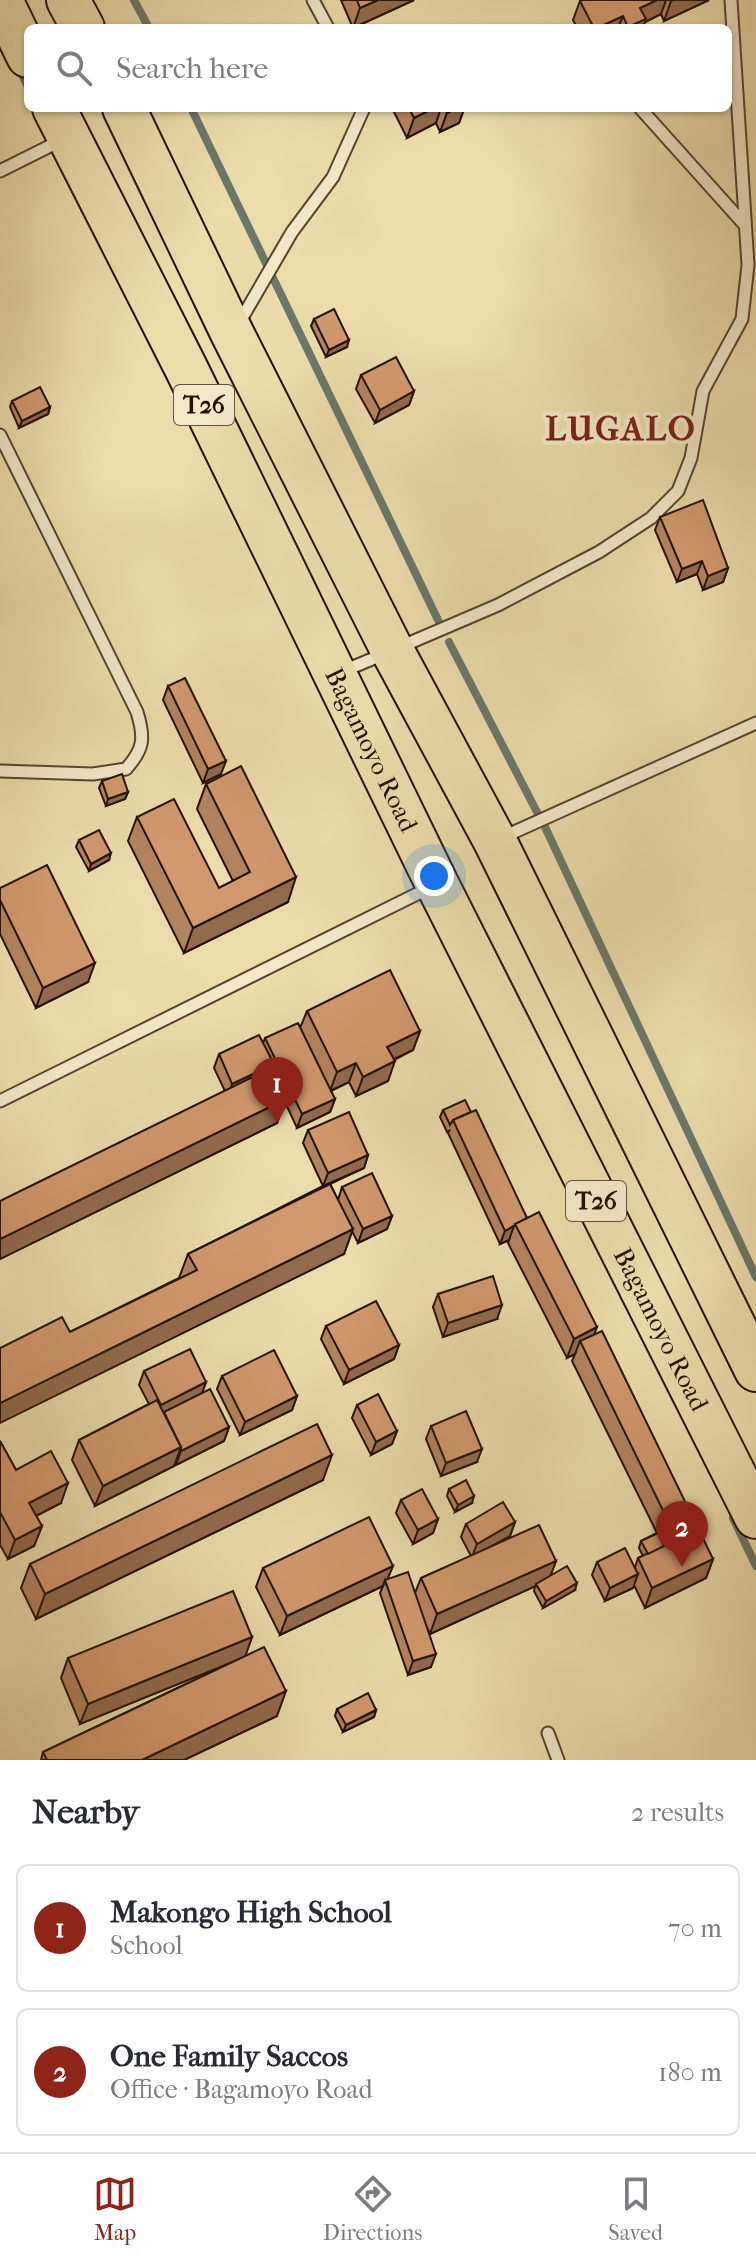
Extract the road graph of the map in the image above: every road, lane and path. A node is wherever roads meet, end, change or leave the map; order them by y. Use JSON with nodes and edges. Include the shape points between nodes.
{"nodes":[{"id":1,"x":1,"y":0,"type":"edge"},
{"id":2,"x":68,"y":0,"type":"edge"},
{"id":3,"x":313,"y":0,"type":"edge"},
{"id":4,"x":731,"y":0,"type":"edge"},
{"id":5,"x":81,"y":24,"type":"edge"},
{"id":6,"x":326,"y":24,"type":"edge"},
{"id":7,"x":24,"y":48,"type":"edge"},
{"id":8,"x":126,"y":112,"type":"edge"},
{"id":9,"x":362,"y":112,"type":"edge"},
{"id":10,"x":644,"y":112,"type":"edge"},
{"id":11,"x":61,"y":123,"type":"edge"},
{"id":12,"x":0,"y":171,"type":"edge"},
{"id":13,"x":743,"y":223,"type":"junction"},
{"id":14,"x":232,"y":333,"type":"junction"},
{"id":15,"x":0,"y":435,"type":"edge"},
{"id":16,"x":392,"y":650,"type":"junction"},
{"id":17,"x":336,"y":674,"type":"junction"},
{"id":18,"x":756,"y":723,"type":"edge"},
{"id":19,"x":0,"y":771,"type":"edge"},
{"id":20,"x":495,"y":841,"type":"junction"},
{"id":21,"x":437,"y":884,"type":"junction"},
{"id":22,"x":0,"y":1101,"type":"edge"},
{"id":23,"x":756,"y":1370,"type":"edge"},
{"id":24,"x":756,"y":1517,"type":"edge"},
{"id":25,"x":548,"y":1733,"type":"dead end"},
{"id":26,"x":558,"y":1760,"type":"edge"}],
"edges":[{"from":1,"to":7,"type":"highway"},
{"from":2,"to":5,"type":"highway"},
{"from":3,"to":6,"type":"lane"},
{"from":4,"to":13,"type":"lane"},
{"from":8,"to":14,"type":"highway","number":"T26"},
{"from":9,"to":14,"type":"lane","via":[[333,177],[292,232]]},
{"from":10,"to":13,"type":"lane"},
{"from":11,"to":12,"type":"lane"},
{"from":11,"to":17,"type":"highway","name":"Bagamoyo Road","number":"T26"},
{"from":13,"to":16,"type":"lane","via":[[748,265],[742,319],[703,391],[691,458],[678,491],[651,518],[599,552],[498,605]]},
{"from":14,"to":16,"type":"highway","number":"T26"},
{"from":15,"to":19,"type":"lane","via":[[143,733],[142,752],[126,769],[93,774]]},
{"from":16,"to":17,"type":"lane"},
{"from":16,"to":20,"type":"highway","number":"T26"},
{"from":17,"to":21,"type":"highway","name":"Bagamoyo Road","number":"T26"},
{"from":18,"to":20,"type":"lane"},
{"from":20,"to":23,"type":"highway","number":"T26"},
{"from":21,"to":22,"type":"lane"},
{"from":21,"to":24,"type":"highway","name":"Bagamoyo Road","number":"T26"},
{"from":25,"to":26,"type":"lane"}]}
